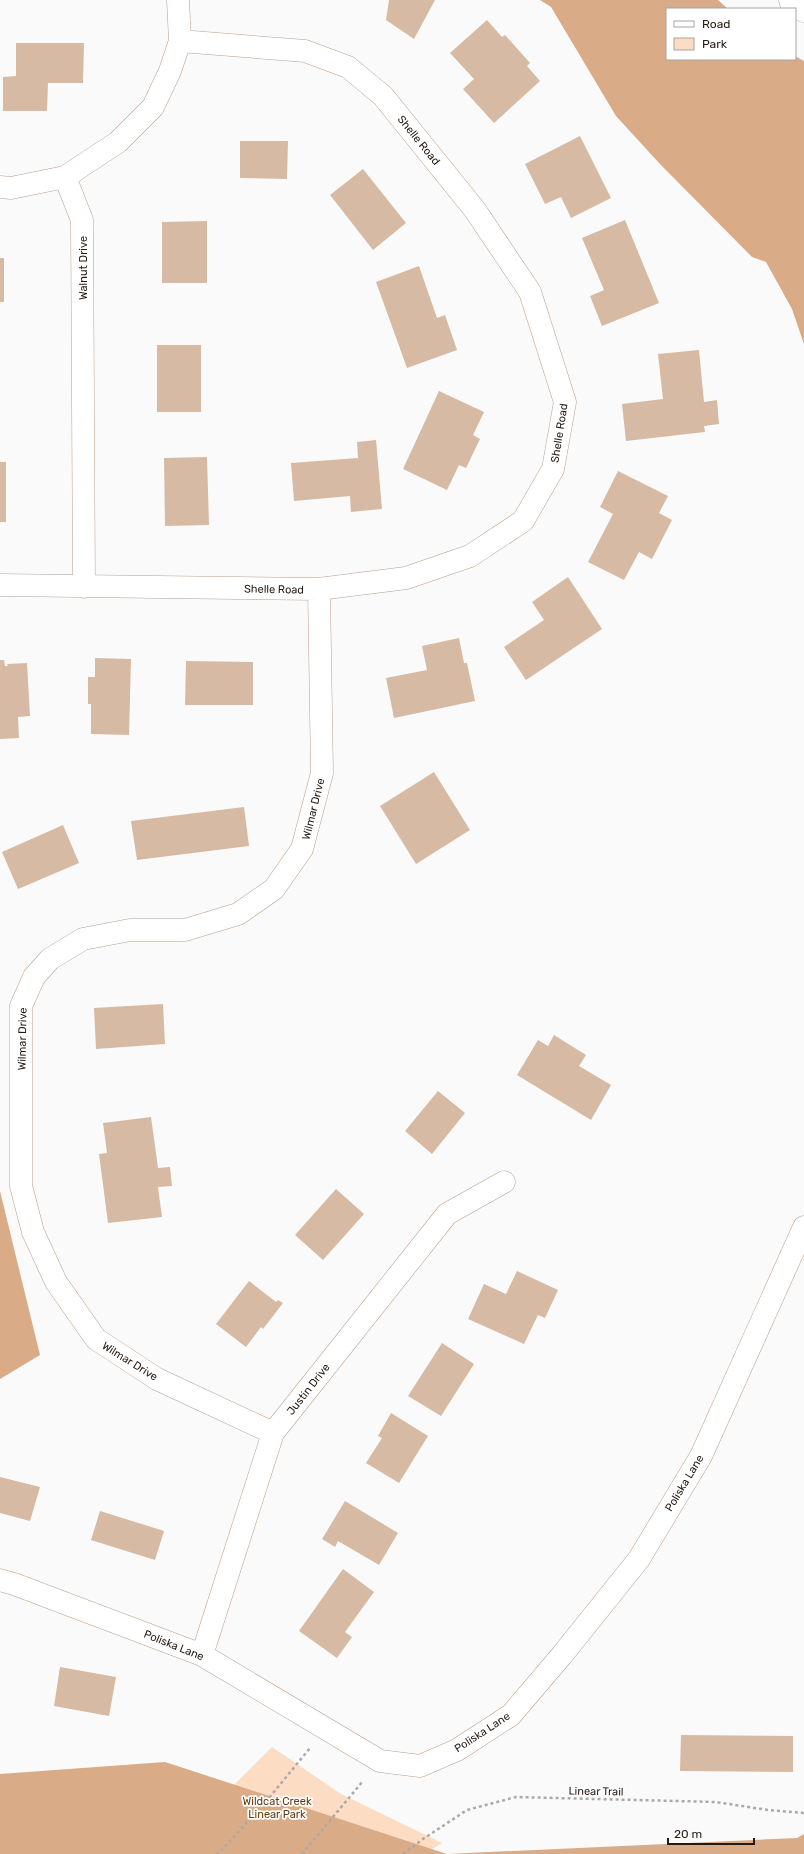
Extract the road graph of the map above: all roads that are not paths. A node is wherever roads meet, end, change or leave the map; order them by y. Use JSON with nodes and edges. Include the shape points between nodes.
{"nodes":[{"id":1,"x":178,"y":0,"type":"edge"},
{"id":2,"x":790,"y":0,"type":"edge"},
{"id":3,"x":804,"y":12,"type":"edge"},
{"id":4,"x":180,"y":41,"type":"junction"},
{"id":5,"x":65,"y":177,"type":"junction"},
{"id":6,"x":0,"y":187,"type":"edge"},
{"id":7,"x":0,"y":585,"type":"edge"},
{"id":8,"x":84,"y":587,"type":"junction"},
{"id":9,"x":319,"y":589,"type":"junction"},
{"id":10,"x":504,"y":1182,"type":"dead end"},
{"id":11,"x":804,"y":1227,"type":"edge"},
{"id":12,"x":273,"y":1433,"type":"junction"},
{"id":13,"x":0,"y":1580,"type":"edge"},
{"id":14,"x":202,"y":1655,"type":"junction"}],
"edges":[{"from":1,"to":4,"type":"street"},
{"from":2,"to":3,"type":"street","via":[[792,6]]},
{"from":4,"to":5,"type":"street","via":[[170,71],[152,107],[118,142]]},
{"from":4,"to":9,"type":"street","name":"Shelle Road","via":[[305,51],[348,66],[383,96],[475,210],[530,292],[565,402],[553,469],[523,521],[470,556],[406,578]]},
{"from":5,"to":6,"type":"street","via":[[11,188]]},
{"from":5,"to":8,"type":"street","name":"Walnut Drive","via":[[82,220]]},
{"from":7,"to":8,"type":"street","name":"Shelle Road"},
{"from":8,"to":9,"type":"street","name":"Shelle Road"},
{"from":9,"to":12,"type":"street","name":"Wilmar Drive","via":[[322,773],[302,849],[274,889],[238,914],[185,930],[130,930],[83,939],[50,959],[34,977],[21,1006],[21,1186],[33,1232],[56,1282],[96,1339],[157,1379]]},
{"from":10,"to":12,"type":"street","name":"Justin Drive","via":[[447,1214]]},
{"from":11,"to":14,"type":"street","name":"Poliska Lane","via":[[701,1456],[638,1559],[511,1715],[457,1750],[420,1766],[380,1762]]},
{"from":12,"to":14,"type":"street","name":"Justin Drive"},
{"from":13,"to":14,"type":"street","name":"Poliska Lane"}]}
